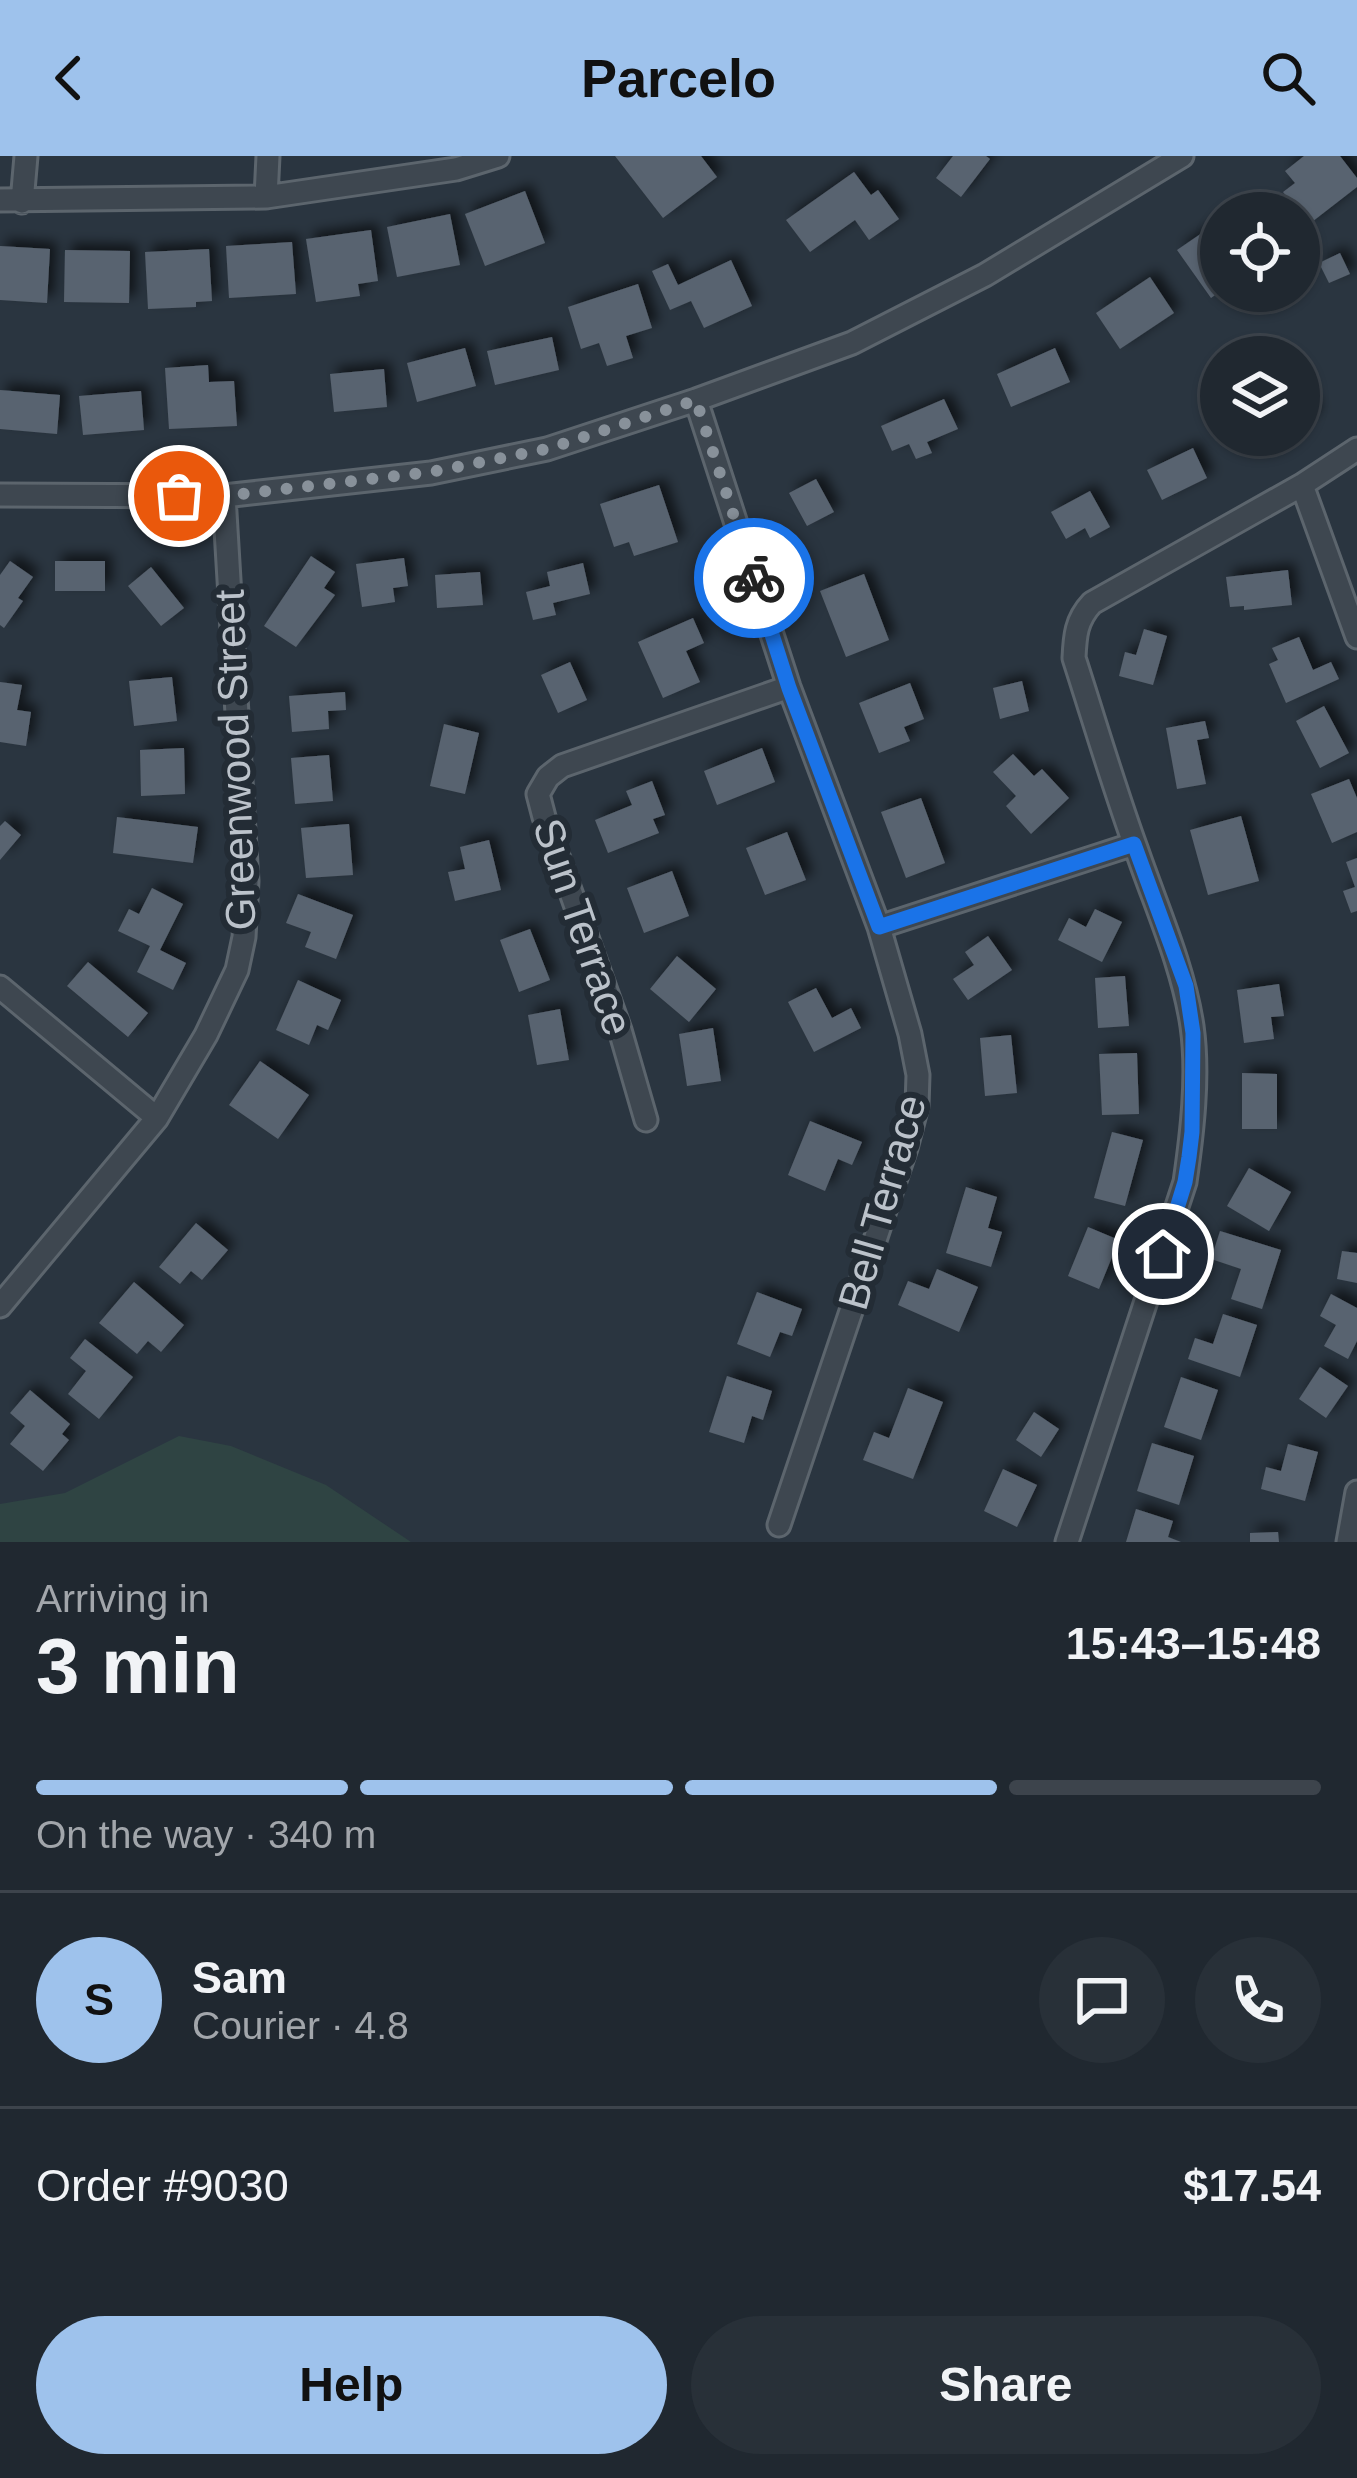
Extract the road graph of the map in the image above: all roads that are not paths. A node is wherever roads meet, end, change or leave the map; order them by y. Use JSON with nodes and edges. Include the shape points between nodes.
{"nodes":[{"id":1,"x":26,"y":156,"type":"edge"},
{"id":2,"x":268,"y":156,"type":"edge"},
{"id":3,"x":497,"y":156,"type":"edge"},
{"id":4,"x":1182,"y":156,"type":"edge"},
{"id":5,"x":266,"y":197,"type":"junction"},
{"id":6,"x":11,"y":201,"type":"edge"},
{"id":7,"x":696,"y":400,"type":"junction"},
{"id":8,"x":1357,"y":448,"type":"edge"},
{"id":9,"x":1301,"y":485,"type":"junction"},
{"id":10,"x":0,"y":495,"type":"edge"},
{"id":11,"x":224,"y":496,"type":"junction"},
{"id":12,"x":1357,"y":637,"type":"edge"},
{"id":13,"x":789,"y":688,"type":"junction"},
{"id":14,"x":1134,"y":844,"type":"junction"},
{"id":15,"x":879,"y":927,"type":"junction"},
{"id":16,"x":0,"y":988,"type":"edge"},
{"id":17,"x":157,"y":1118,"type":"junction"},
{"id":18,"x":646,"y":1120,"type":"dead end"},
{"id":19,"x":0,"y":1306,"type":"edge"},
{"id":20,"x":1357,"y":1492,"type":"edge"},
{"id":21,"x":779,"y":1525,"type":"dead end"},
{"id":22,"x":1067,"y":1542,"type":"edge"},
{"id":23,"x":1348,"y":1542,"type":"edge"}],
"edges":[{"from":1,"to":6,"type":"street"},
{"from":2,"to":5,"type":"street"},
{"from":3,"to":5,"type":"street"},
{"from":4,"to":7,"type":"street","via":[[852,344]]},
{"from":5,"to":6,"type":"street"},
{"from":7,"to":11,"type":"street","via":[[501,459]]},
{"from":7,"to":13,"type":"street","name":"Bell Terrace"},
{"from":8,"to":9,"type":"street"},
{"from":9,"to":12,"type":"street"},
{"from":9,"to":14,"type":"street","via":[[1080,616],[1075,658]]},
{"from":10,"to":11,"type":"street"},
{"from":11,"to":17,"type":"street","name":"Greenwood Street","via":[[244,937],[223,1003]]},
{"from":13,"to":15,"type":"street","name":"Bell Terrace"},
{"from":13,"to":18,"type":"street","name":"Sun Terrace","via":[[562,766],[538,794]]},
{"from":14,"to":15,"type":"street"},
{"from":14,"to":22,"type":"street","via":[[1186,986],[1192,1132],[1185,1182]]},
{"from":15,"to":21,"type":"street","name":"Bell Terrace","via":[[910,1034],[916,1106]]},
{"from":16,"to":17,"type":"street"},
{"from":17,"to":19,"type":"street","name":"Greenwood Street"},
{"from":20,"to":23,"type":"street"}]}
